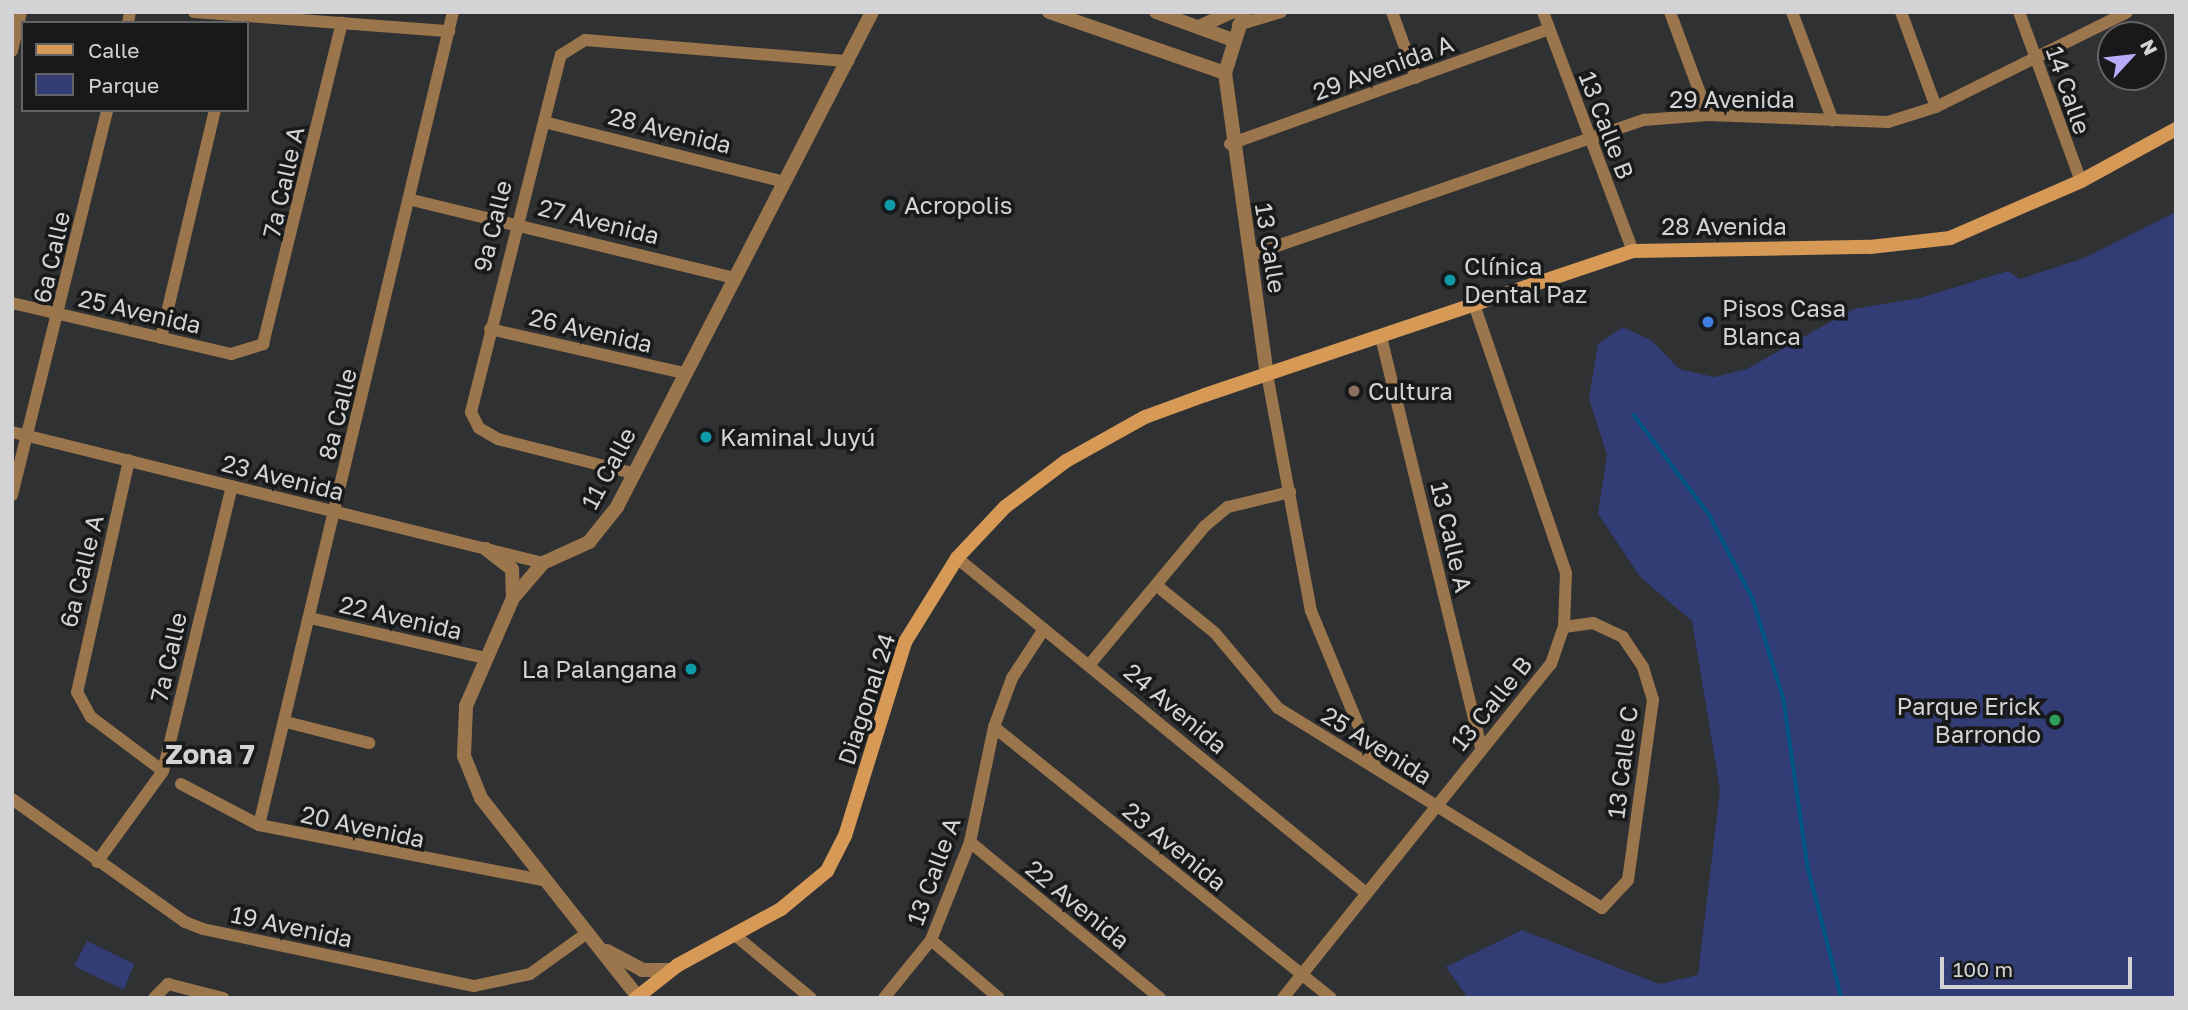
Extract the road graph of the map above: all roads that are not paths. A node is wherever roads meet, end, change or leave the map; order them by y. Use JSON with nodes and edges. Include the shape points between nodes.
{"nodes":[{"id":1,"x":21,"y":12,"type":"edge"},
{"id":2,"x":194,"y":12,"type":"edge"},
{"id":3,"x":453,"y":12,"type":"edge"},
{"id":4,"x":872,"y":12,"type":"edge"},
{"id":5,"x":1049,"y":12,"type":"edge"},
{"id":6,"x":1156,"y":12,"type":"edge"},
{"id":7,"x":1210,"y":12,"type":"edge"},
{"id":8,"x":1281,"y":12,"type":"edge"},
{"id":9,"x":1392,"y":12,"type":"edge"},
{"id":10,"x":1543,"y":12,"type":"edge"},
{"id":11,"x":1670,"y":12,"type":"edge"},
{"id":12,"x":1792,"y":12,"type":"edge"},
{"id":13,"x":1901,"y":12,"type":"edge"},
{"id":14,"x":2019,"y":12,"type":"edge"},
{"id":15,"x":2127,"y":12,"type":"edge"},
{"id":16,"x":1238,"y":16,"type":"edge"},
{"id":17,"x":237,"y":19,"type":"edge"},
{"id":18,"x":342,"y":23,"type":"junction"},
{"id":19,"x":1195,"y":24,"type":"junction"},
{"id":20,"x":1549,"y":29,"type":"junction"},
{"id":21,"x":449,"y":31,"type":"junction"},
{"id":22,"x":1233,"y":40,"type":"junction"},
{"id":23,"x":12,"y":51,"type":"edge"},
{"id":24,"x":2036,"y":59,"type":"junction"},
{"id":25,"x":848,"y":61,"type":"junction"},
{"id":26,"x":1225,"y":73,"type":"junction"},
{"id":27,"x":1416,"y":78,"type":"junction"},
{"id":28,"x":1936,"y":107,"type":"junction"},
{"id":29,"x":107,"y":112,"type":"edge"},
{"id":30,"x":215,"y":112,"type":"edge"},
{"id":31,"x":1709,"y":115,"type":"junction"},
{"id":32,"x":1833,"y":121,"type":"junction"},
{"id":33,"x":544,"y":122,"type":"junction"},
{"id":34,"x":2176,"y":129,"type":"edge"},
{"id":35,"x":1586,"y":136,"type":"junction"},
{"id":36,"x":1230,"y":144,"type":"junction"},
{"id":37,"x":2081,"y":181,"type":"junction"},
{"id":38,"x":784,"y":182,"type":"junction"},
{"id":39,"x":412,"y":200,"type":"junction"},
{"id":40,"x":515,"y":222,"type":"junction"},
{"id":41,"x":1633,"y":251,"type":"junction"},
{"id":42,"x":1251,"y":255,"type":"junction"},
{"id":43,"x":734,"y":278,"type":"junction"},
{"id":44,"x":12,"y":303,"type":"edge"},
{"id":45,"x":1474,"y":305,"type":"junction"},
{"id":46,"x":59,"y":313,"type":"junction"},
{"id":47,"x":490,"y":329,"type":"junction"},
{"id":48,"x":1381,"y":337,"type":"junction"},
{"id":49,"x":161,"y":338,"type":"junction"},
{"id":50,"x":258,"y":348,"type":"joint"},
{"id":51,"x":683,"y":373,"type":"junction"},
{"id":52,"x":1267,"y":374,"type":"junction"},
{"id":53,"x":12,"y":432,"type":"edge"},
{"id":54,"x":28,"y":436,"type":"junction"},
{"id":55,"x":129,"y":460,"type":"junction"},
{"id":56,"x":632,"y":473,"type":"junction"},
{"id":57,"x":232,"y":485,"type":"junction"},
{"id":58,"x":1290,"y":492,"type":"junction"},
{"id":59,"x":12,"y":495,"type":"edge"},
{"id":60,"x":335,"y":511,"type":"junction"},
{"id":61,"x":486,"y":549,"type":"junction"},
{"id":62,"x":957,"y":558,"type":"junction"},
{"id":63,"x":544,"y":563,"type":"junction"},
{"id":64,"x":1156,"y":585,"type":"junction"},
{"id":65,"x":513,"y":598,"type":"junction"},
{"id":66,"x":310,"y":618,"type":"junction"},
{"id":67,"x":1564,"y":627,"type":"junction"},
{"id":68,"x":1042,"y":632,"type":"junction"},
{"id":69,"x":484,"y":658,"type":"junction"},
{"id":70,"x":1090,"y":664,"type":"junction"},
{"id":71,"x":286,"y":722,"type":"junction"},
{"id":72,"x":993,"y":727,"type":"junction"},
{"id":73,"x":369,"y":743,"type":"dead end"},
{"id":74,"x":1481,"y":747,"type":"junction"},
{"id":75,"x":1376,"y":768,"type":"junction"},
{"id":76,"x":163,"y":771,"type":"junction"},
{"id":77,"x":181,"y":784,"type":"dead end"},
{"id":78,"x":12,"y":799,"type":"edge"},
{"id":79,"x":1436,"y":807,"type":"junction"},
{"id":80,"x":259,"y":825,"type":"junction"},
{"id":81,"x":970,"y":842,"type":"junction"},
{"id":82,"x":97,"y":862,"type":"junction"},
{"id":83,"x":546,"y":881,"type":"junction"},
{"id":84,"x":1366,"y":894,"type":"junction"},
{"id":85,"x":1602,"y":908,"type":"joint"},
{"id":86,"x":736,"y":936,"type":"junction"},
{"id":87,"x":591,"y":937,"type":"junction"},
{"id":88,"x":930,"y":940,"type":"junction"},
{"id":89,"x":670,"y":970,"type":"junction"},
{"id":90,"x":1301,"y":975,"type":"junction"},
{"id":91,"x":637,"y":997,"type":"edge"},
{"id":92,"x":154,"y":998,"type":"edge"},
{"id":93,"x":223,"y":998,"type":"edge"},
{"id":94,"x":811,"y":998,"type":"edge"},
{"id":95,"x":884,"y":998,"type":"edge"},
{"id":96,"x":999,"y":998,"type":"edge"},
{"id":97,"x":1160,"y":998,"type":"edge"},
{"id":98,"x":1283,"y":998,"type":"edge"},
{"id":99,"x":1331,"y":998,"type":"edge"}],
"edges":[{"from":1,"to":23,"type":"street"},
{"from":2,"to":17,"type":"street"},
{"from":3,"to":21,"type":"street","name":"8a Calle"},
{"from":4,"to":25,"type":"street","name":"11 Calle"},
{"from":5,"to":26,"type":"street"},
{"from":6,"to":19,"type":"street"},
{"from":7,"to":19,"type":"street"},
{"from":8,"to":16,"type":"street"},
{"from":9,"to":27,"type":"street"},
{"from":10,"to":20,"type":"street","name":"13 Calle B"},
{"from":11,"to":31,"type":"street"},
{"from":12,"to":32,"type":"street"},
{"from":13,"to":28,"type":"street"},
{"from":14,"to":24,"type":"street","name":"14 Calle"},
{"from":15,"to":24,"type":"street","name":"29 Avenida"},
{"from":16,"to":19,"type":"street"},
{"from":16,"to":22,"type":"street","name":"13 Calle"},
{"from":17,"to":18,"type":"street"},
{"from":18,"to":21,"type":"street"},
{"from":18,"to":50,"type":"street","name":"7a Calle A","via":[[271,325]]},
{"from":19,"to":22,"type":"street"},
{"from":20,"to":27,"type":"street","name":"29 Avenida A"},
{"from":20,"to":35,"type":"street","name":"13 Calle B"},
{"from":21,"to":39,"type":"street","name":"8a Calle"},
{"from":22,"to":26,"type":"street","name":"13 Calle"},
{"from":24,"to":28,"type":"street","name":"29 Avenida"},
{"from":24,"to":37,"type":"street","name":"14 Calle"},
{"from":25,"to":33,"type":"street","name":"9a Calle","via":[[590,41],[572,44],[558,61]]},
{"from":25,"to":38,"type":"street","name":"11 Calle"},
{"from":26,"to":36,"type":"street","name":"13 Calle"},
{"from":27,"to":36,"type":"street","name":"29 Avenida A"},
{"from":28,"to":32,"type":"street","name":"29 Avenida","via":[[1888,121]]},
{"from":29,"to":46,"type":"street","name":"6a Calle"},
{"from":30,"to":49,"type":"street"},
{"from":31,"to":32,"type":"street","name":"29 Avenida"},
{"from":31,"to":35,"type":"street","name":"29 Avenida","via":[[1644,120]]},
{"from":33,"to":38,"type":"street","name":"28 Avenida"},
{"from":33,"to":40,"type":"street","name":"9a Calle"},
{"from":34,"to":37,"type":"main road","name":"28 Avenida"},
{"from":35,"to":41,"type":"street","name":"13 Calle B"},
{"from":35,"to":42,"type":"street","name":"29 Avenida"},
{"from":36,"to":42,"type":"street","name":"13 Calle"},
{"from":37,"to":41,"type":"main road","name":"28 Avenida","via":[[1951,239],[1870,247]]},
{"from":38,"to":43,"type":"street","name":"11 Calle"},
{"from":39,"to":40,"type":"street","name":"27 Avenida"},
{"from":39,"to":60,"type":"street","name":"8a Calle"},
{"from":40,"to":43,"type":"street","name":"27 Avenida"},
{"from":40,"to":47,"type":"street","name":"9a Calle"},
{"from":41,"to":45,"type":"main road","name":"28 Avenida"},
{"from":42,"to":52,"type":"street","name":"13 Calle"},
{"from":43,"to":51,"type":"street","name":"11 Calle"},
{"from":44,"to":46,"type":"street","name":"25 Avenida"},
{"from":45,"to":48,"type":"main road","name":"28 Avenida"},
{"from":45,"to":67,"type":"street","name":"13 Calle B","via":[[1566,573]]},
{"from":46,"to":49,"type":"street","name":"25 Avenida"},
{"from":46,"to":54,"type":"street","name":"6a Calle"},
{"from":47,"to":51,"type":"street","name":"26 Avenida"},
{"from":47,"to":56,"type":"street","name":"9a Calle","via":[[471,406],[476,424],[498,439]]},
{"from":48,"to":52,"type":"main road","name":"28 Avenida"},
{"from":48,"to":74,"type":"street","name":"13 Calle A"},
{"from":49,"to":50,"type":"street","name":"25 Avenida","via":[[231,354]]},
{"from":51,"to":56,"type":"street","name":"11 Calle"},
{"from":52,"to":58,"type":"street","name":"13 Calle"},
{"from":52,"to":62,"type":"main road","name":"Diagonal 24","via":[[1145,417],[1066,460],[1005,507]]},
{"from":53,"to":54,"type":"street","name":"23 Avenida"},
{"from":54,"to":55,"type":"street","name":"23 Avenida"},
{"from":54,"to":59,"type":"street","name":"6a Calle"},
{"from":55,"to":57,"type":"street","name":"23 Avenida"},
{"from":55,"to":76,"type":"street","name":"6a Calle A","via":[[76,692],[91,717]]},
{"from":56,"to":63,"type":"street","name":"11 Calle","via":[[589,542]]},
{"from":57,"to":60,"type":"street","name":"23 Avenida"},
{"from":57,"to":76,"type":"street","name":"7a Calle"},
{"from":58,"to":64,"type":"street","via":[[1228,507]]},
{"from":58,"to":75,"type":"street","name":"13 Calle","via":[[1311,611]]},
{"from":60,"to":61,"type":"street","name":"23 Avenida"},
{"from":60,"to":66,"type":"street","name":"8a Calle"},
{"from":61,"to":63,"type":"street","name":"23 Avenida"},
{"from":61,"to":65,"type":"street","via":[[512,569]]},
{"from":62,"to":68,"type":"street","name":"24 Avenida"},
{"from":62,"to":86,"type":"main road","name":"Diagonal 24","via":[[905,642],[848,826],[827,871]]},
{"from":63,"to":65,"type":"street","name":"11 Calle"},
{"from":64,"to":70,"type":"street"},
{"from":64,"to":75,"type":"street","name":"25 Avenida","via":[[1215,633],[1278,708]]},
{"from":65,"to":69,"type":"street","name":"11 Calle"},
{"from":66,"to":69,"type":"street","name":"22 Avenida"},
{"from":66,"to":71,"type":"street","name":"8a Calle"},
{"from":67,"to":74,"type":"street","name":"13 Calle B","via":[[1551,664]]},
{"from":67,"to":85,"type":"street","name":"13 Calle C","via":[[1594,622],[1623,637],[1643,667],[1653,700],[1628,880]]},
{"from":68,"to":70,"type":"street","name":"24 Avenida"},
{"from":68,"to":72,"type":"street","name":"13 Calle A","via":[[1012,678]]},
{"from":69,"to":83,"type":"street","name":"11 Calle","via":[[463,719],[467,766],[481,798]]},
{"from":70,"to":84,"type":"street","name":"24 Avenida"},
{"from":71,"to":73,"type":"street"},
{"from":71,"to":80,"type":"street","name":"8a Calle"},
{"from":72,"to":81,"type":"street","name":"13 Calle A"},
{"from":72,"to":90,"type":"street","name":"23 Avenida"},
{"from":74,"to":79,"type":"street","name":"13 Calle B"},
{"from":75,"to":79,"type":"street","name":"25 Avenida"},
{"from":76,"to":82,"type":"street","name":"7a Calle"},
{"from":77,"to":80,"type":"street","name":"20 Avenida"},
{"from":78,"to":82,"type":"street","name":"19 Avenida"},
{"from":79,"to":84,"type":"street","name":"13 Calle B"},
{"from":79,"to":85,"type":"street","name":"25 Avenida"},
{"from":80,"to":83,"type":"street","name":"20 Avenida"},
{"from":81,"to":88,"type":"street","name":"13 Calle A"},
{"from":81,"to":97,"type":"street","name":"22 Avenida"},
{"from":82,"to":87,"type":"street","name":"19 Avenida","via":[[191,925],[467,985],[530,974]]},
{"from":83,"to":87,"type":"street","name":"11 Calle"},
{"from":84,"to":90,"type":"street","name":"13 Calle B"},
{"from":86,"to":89,"type":"main road","name":"Diagonal 24"},
{"from":86,"to":94,"type":"street"},
{"from":87,"to":89,"type":"street","name":"11 Calle","via":[[642,970]]},
{"from":87,"to":91,"type":"street","name":"11 Calle"},
{"from":88,"to":95,"type":"street","name":"13 Calle A"},
{"from":88,"to":96,"type":"street"},
{"from":89,"to":91,"type":"main road","name":"Diagonal 24"},
{"from":90,"to":98,"type":"street","name":"13 Calle B"},
{"from":90,"to":99,"type":"street","name":"23 Avenida"},
{"from":92,"to":93,"type":"street","via":[[164,985]]}]}
